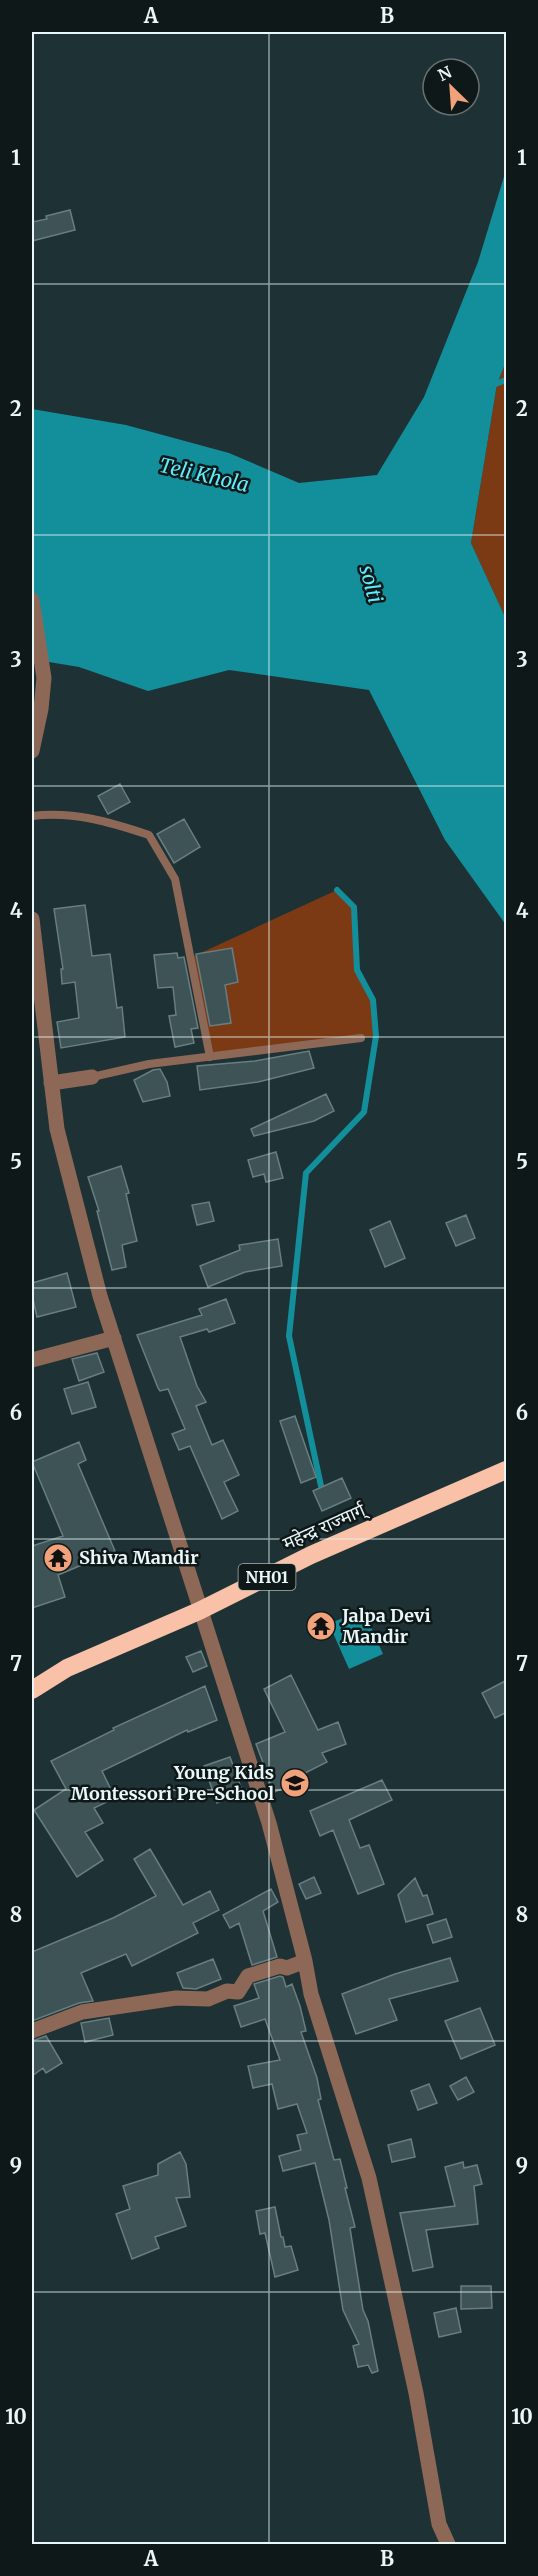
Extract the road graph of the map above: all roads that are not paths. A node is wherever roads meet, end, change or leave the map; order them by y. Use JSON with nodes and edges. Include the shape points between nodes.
{"nodes":[{"id":1,"x":32,"y":600,"type":"edge"},
{"id":2,"x":32,"y":751,"type":"edge"},
{"id":3,"x":32,"y":816,"type":"edge"},
{"id":4,"x":32,"y":919,"type":"edge"},
{"id":5,"x":361,"y":1038,"type":"dead end"},
{"id":6,"x":210,"y":1057,"type":"junction"},
{"id":7,"x":92,"y":1077,"type":"joint"},
{"id":8,"x":51,"y":1083,"type":"junction"},
{"id":9,"x":114,"y":1338,"type":"junction"},
{"id":10,"x":32,"y":1360,"type":"edge"},
{"id":11,"x":507,"y":1470,"type":"edge"},
{"id":12,"x":199,"y":1611,"type":"junction"},
{"id":13,"x":32,"y":1690,"type":"edge"},
{"id":14,"x":305,"y":1961,"type":"junction"},
{"id":15,"x":32,"y":2031,"type":"edge"},
{"id":16,"x":448,"y":2544,"type":"edge"}],
"edges":[{"from":1,"to":2,"type":"street","via":[[44,678]]},
{"from":3,"to":6,"type":"lane","via":[[56,813],[108,821],[149,835],[175,879]]},
{"from":4,"to":8,"type":"street"},
{"from":5,"to":6,"type":"lane"},
{"from":6,"to":7,"type":"lane","via":[[149,1064]]},
{"from":7,"to":8,"type":"street"},
{"from":8,"to":9,"type":"street","via":[[57,1129]]},
{"from":9,"to":10,"type":"street"},
{"from":9,"to":12,"type":"street"},
{"from":11,"to":12,"type":"highway","name":"महेन्द्र राज्मार्ग्","number":"NH01","via":[[311,1555]]},
{"from":12,"to":13,"type":"highway","name":"महेन्द्र राज्मार्ग्","number":"NH01","via":[[68,1668]]},
{"from":12,"to":14,"type":"street","via":[[268,1823]]},
{"from":14,"to":15,"type":"street","via":[[248,1976],[238,1992],[227,1991],[208,1999],[176,1998],[82,2012]]},
{"from":14,"to":16,"type":"street","via":[[310,1994],[369,2178],[416,2393],[439,2524]]}]}
